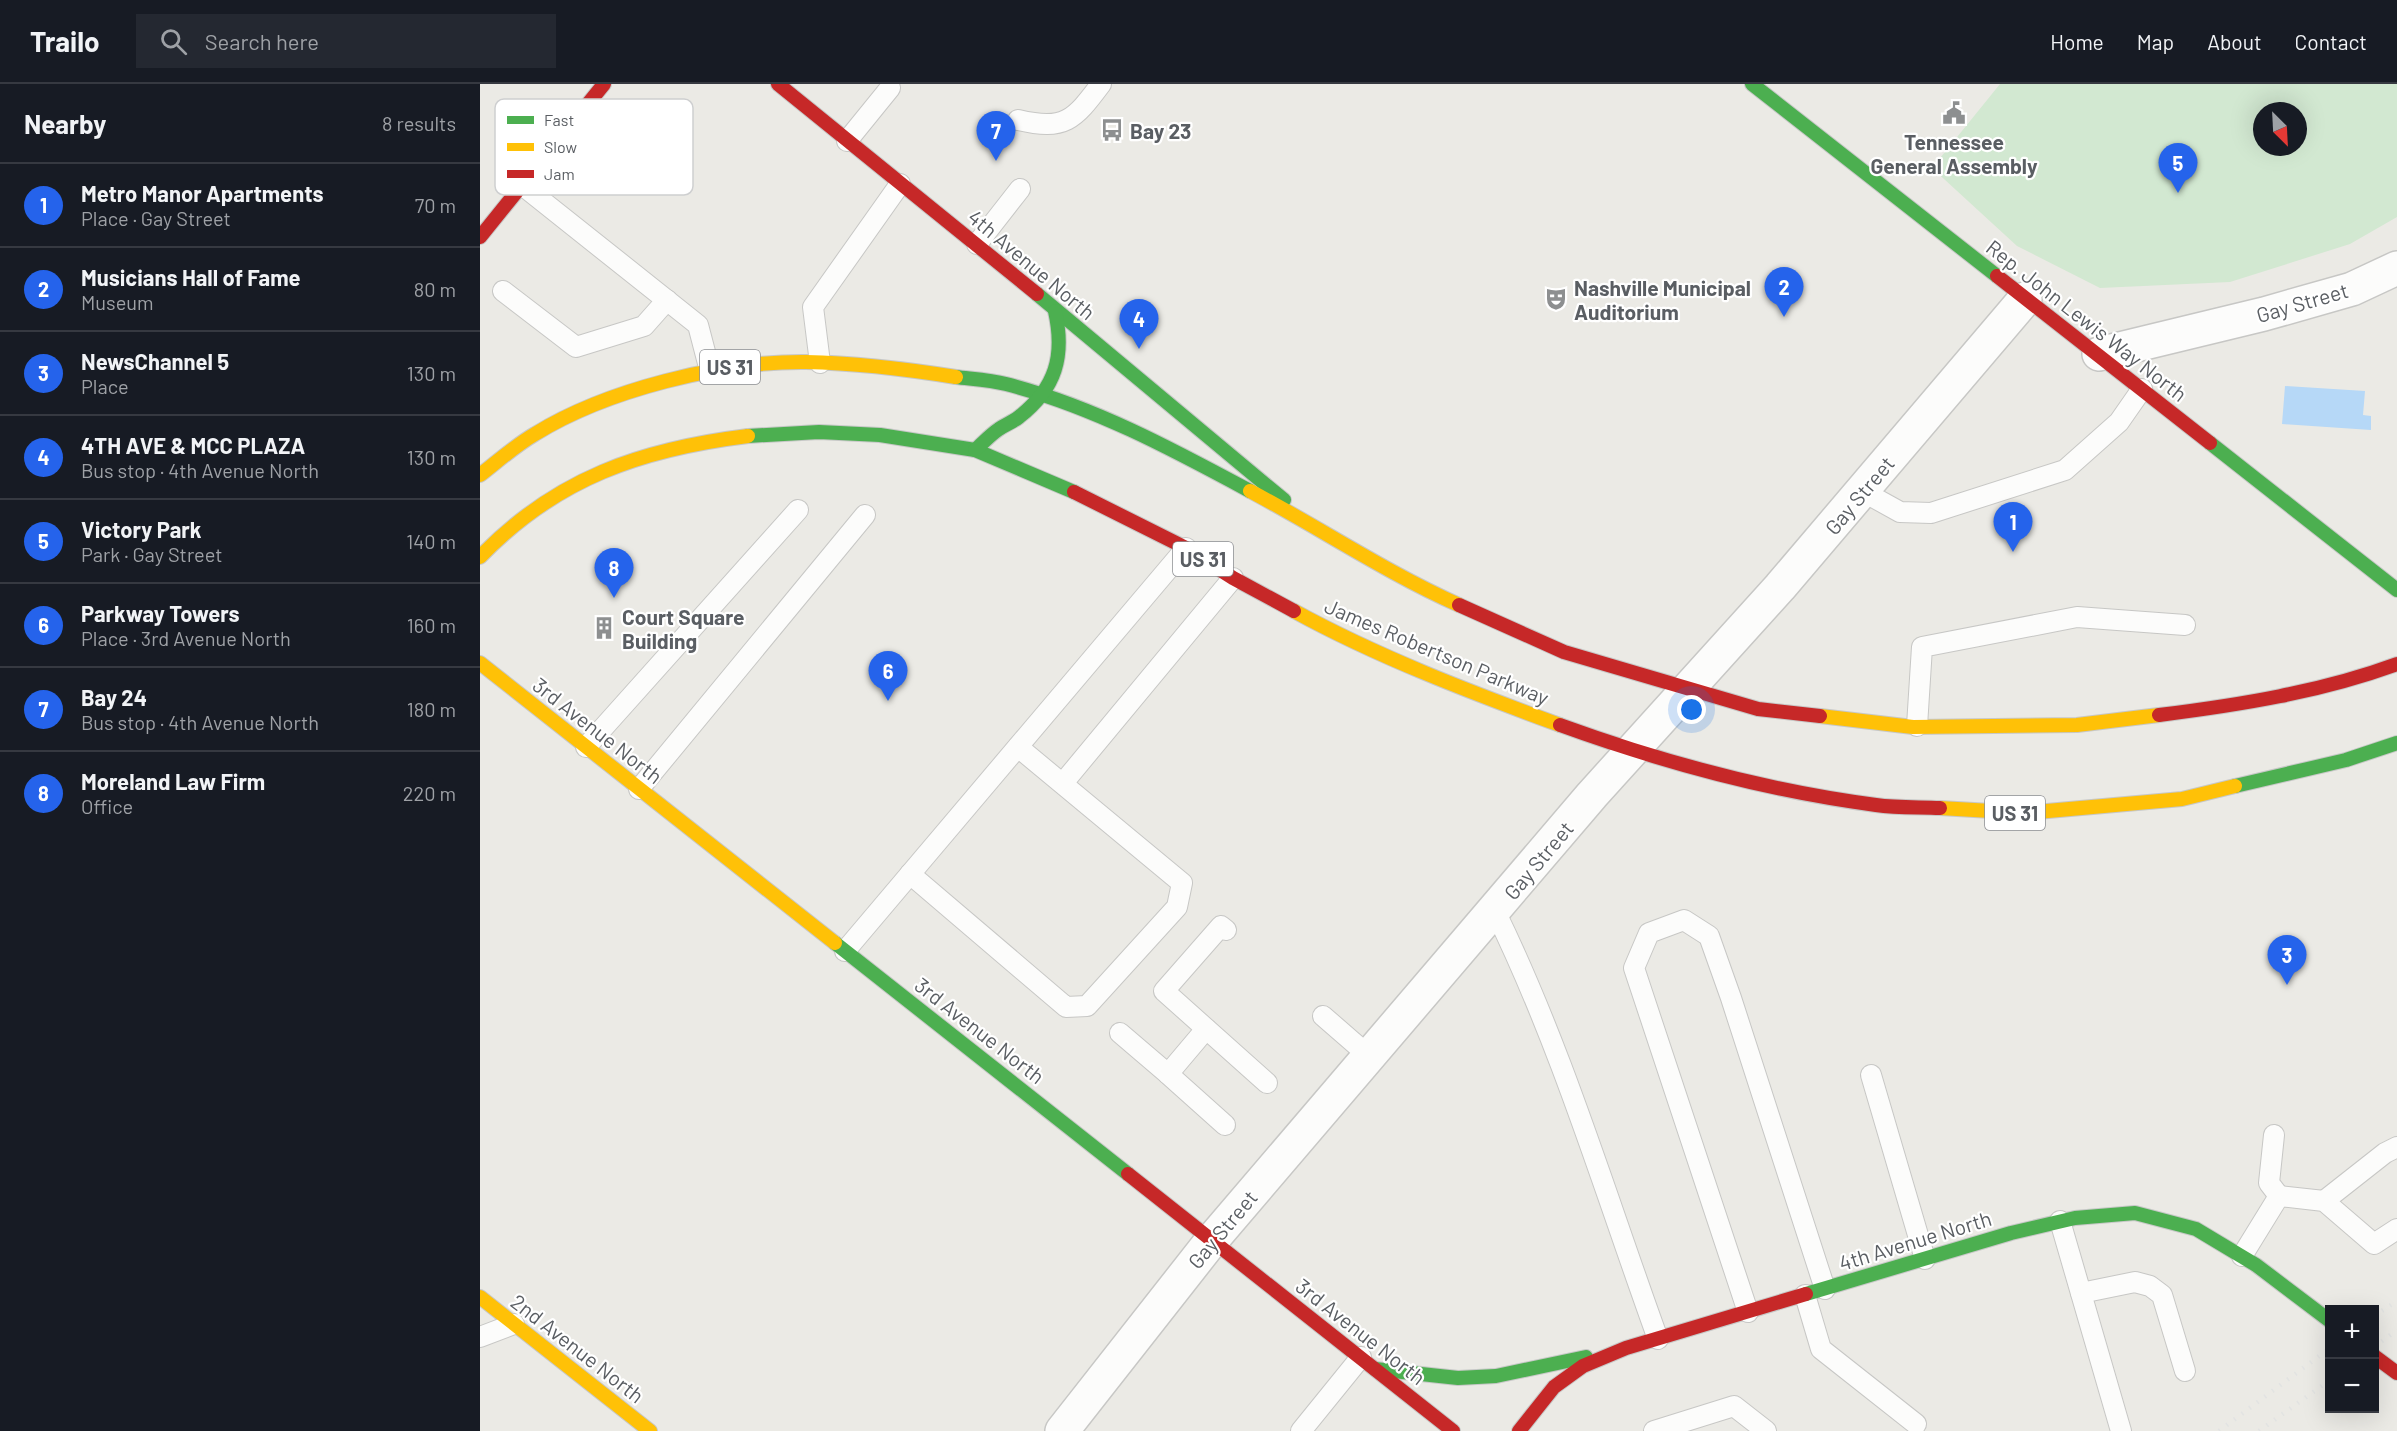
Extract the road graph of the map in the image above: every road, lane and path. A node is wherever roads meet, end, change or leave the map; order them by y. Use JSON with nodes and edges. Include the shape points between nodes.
{"nodes":[{"id":1,"x":604,"y":84,"type":"edge"},
{"id":2,"x":778,"y":84,"type":"edge"},
{"id":3,"x":1101,"y":84,"type":"edge"},
{"id":4,"x":1752,"y":84,"type":"edge"},
{"id":5,"x":890,"y":88,"type":"dead end"},
{"id":6,"x":592,"y":99,"type":"edge"},
{"id":7,"x":1018,"y":120,"type":"dead end"},
{"id":8,"x":847,"y":141,"type":"junction"},
{"id":9,"x":900,"y":184,"type":"junction"},
{"id":10,"x":1020,"y":189,"type":"dead end"},
{"id":11,"x":513,"y":195,"type":"edge"},
{"id":12,"x":536,"y":195,"type":"edge"},
{"id":13,"x":480,"y":237,"type":"edge"},
{"id":14,"x":977,"y":244,"type":"junction"},
{"id":15,"x":2397,"y":268,"type":"edge"},
{"id":16,"x":503,"y":291,"type":"dead end"},
{"id":17,"x":2025,"y":299,"type":"junction"},
{"id":18,"x":667,"y":300,"type":"junction"},
{"id":19,"x":1055,"y":311,"type":"junction"},
{"id":20,"x":2099,"y":354,"type":"junction"},
{"id":21,"x":820,"y":363,"type":"junction"},
{"id":22,"x":710,"y":371,"type":"junction"},
{"id":23,"x":2142,"y":389,"type":"junction"},
{"id":24,"x":1042,"y":395,"type":"junction"},
{"id":25,"x":975,"y":450,"type":"junction"},
{"id":26,"x":480,"y":475,"type":"edge"},
{"id":27,"x":1862,"y":491,"type":"junction"},
{"id":28,"x":798,"y":510,"type":"dead end"},
{"id":29,"x":865,"y":515,"type":"dead end"},
{"id":30,"x":1313,"y":524,"type":"junction"},
{"id":31,"x":1186,"y":548,"type":"junction"},
{"id":32,"x":480,"y":557,"type":"edge"},
{"id":33,"x":1233,"y":578,"type":"junction"},
{"id":34,"x":2397,"y":590,"type":"edge"},
{"id":35,"x":2185,"y":625,"type":"dead end"},
{"id":36,"x":480,"y":663,"type":"edge"},
{"id":37,"x":2397,"y":664,"type":"edge"},
{"id":38,"x":1689,"y":690,"type":"junction"},
{"id":39,"x":1917,"y":726,"type":"junction"},
{"id":40,"x":2397,"y":743,"type":"edge"},
{"id":41,"x":586,"y":747,"type":"junction"},
{"id":42,"x":1018,"y":747,"type":"junction"},
{"id":43,"x":1632,"y":751,"type":"junction"},
{"id":44,"x":1064,"y":783,"type":"junction"},
{"id":45,"x":639,"y":789,"type":"junction"},
{"id":46,"x":909,"y":874,"type":"junction"},
{"id":47,"x":1495,"y":910,"type":"junction"},
{"id":48,"x":1226,"y":930,"type":"dead end"},
{"id":49,"x":845,"y":951,"type":"junction"},
{"id":50,"x":1323,"y":1016,"type":"dead end"},
{"id":51,"x":1206,"y":1029,"type":"junction"},
{"id":52,"x":1120,"y":1033,"type":"dead end"},
{"id":53,"x":1369,"y":1056,"type":"junction"},
{"id":54,"x":1168,"y":1074,"type":"junction"},
{"id":55,"x":1871,"y":1075,"type":"dead end"},
{"id":56,"x":1267,"y":1083,"type":"dead end"},
{"id":57,"x":1225,"y":1125,"type":"dead end"},
{"id":58,"x":2274,"y":1135,"type":"dead end"},
{"id":59,"x":2397,"y":1147,"type":"edge"},
{"id":60,"x":2279,"y":1196,"type":"junction"},
{"id":61,"x":2324,"y":1201,"type":"junction"},
{"id":62,"x":2060,"y":1221,"type":"junction"},
{"id":63,"x":2397,"y":1229,"type":"edge"},
{"id":64,"x":1212,"y":1240,"type":"junction"},
{"id":65,"x":2242,"y":1256,"type":"junction"},
{"id":66,"x":1925,"y":1259,"type":"junction"},
{"id":67,"x":1825,"y":1289,"type":"junction"},
{"id":68,"x":2081,"y":1293,"type":"junction"},
{"id":69,"x":1805,"y":1295,"type":"junction"},
{"id":70,"x":480,"y":1297,"type":"edge"},
{"id":71,"x":1748,"y":1312,"type":"junction"},
{"id":72,"x":2325,"y":1317,"type":"edge"},
{"id":73,"x":514,"y":1324,"type":"junction"},
{"id":74,"x":480,"y":1337,"type":"edge"},
{"id":75,"x":1658,"y":1339,"type":"junction"},
{"id":76,"x":1626,"y":1348,"type":"junction"},
{"id":77,"x":2378,"y":1359,"type":"edge"},
{"id":78,"x":1368,"y":1363,"type":"junction"},
{"id":79,"x":2185,"y":1371,"type":"dead end"},
{"id":80,"x":2397,"y":1373,"type":"edge"},
{"id":81,"x":1916,"y":1424,"type":"dead end"},
{"id":82,"x":650,"y":1431,"type":"edge"},
{"id":83,"x":1062,"y":1431,"type":"edge"},
{"id":84,"x":1301,"y":1431,"type":"edge"},
{"id":85,"x":1453,"y":1431,"type":"edge"},
{"id":86,"x":1519,"y":1431,"type":"edge"},
{"id":87,"x":1654,"y":1431,"type":"edge"},
{"id":88,"x":1766,"y":1431,"type":"edge"},
{"id":89,"x":2121,"y":1431,"type":"edge"}],
"edges":[{"from":1,"to":6,"type":"street"},
{"from":2,"to":8,"type":"street","name":"4th Avenue North"},
{"from":3,"to":7,"type":"lane","via":[[1079,112],[1062,123],[1040,125]]},
{"from":4,"to":17,"type":"street","name":"Rep. John Lewis Way North"},
{"from":5,"to":8,"type":"lane"},
{"from":8,"to":9,"type":"street","name":"4th Avenue North"},
{"from":9,"to":14,"type":"street","name":"4th Avenue North"},
{"from":9,"to":21,"type":"lane","via":[[813,307]]},
{"from":10,"to":14,"type":"lane"},
{"from":11,"to":13,"type":"street"},
{"from":12,"to":18,"type":"lane"},
{"from":14,"to":19,"type":"street","name":"4th Avenue North"},
{"from":15,"to":20,"type":"street","name":"Gay Street","via":[[2352,289]]},
{"from":16,"to":18,"type":"lane","via":[[576,347],[644,326]]},
{"from":17,"to":20,"type":"street","name":"Rep. John Lewis Way North"},
{"from":17,"to":27,"type":"street","name":"Gay Street"},
{"from":18,"to":22,"type":"lane","via":[[698,325]]},
{"from":19,"to":24,"type":"street","via":[[1061,331],[1061,354],[1057,370]]},
{"from":19,"to":30,"type":"street","name":"4th Avenue North"},
{"from":20,"to":23,"type":"street","name":"Rep. John Lewis Way North"},
{"from":21,"to":22,"type":"street","number":"US 31"},
{"from":21,"to":24,"type":"street","number":"US 31","via":[[889,366],[1005,384]]},
{"from":22,"to":26,"type":"street","number":"US 31","via":[[593,403],[534,434]]},
{"from":23,"to":27,"type":"lane","via":[[2119,422],[2065,470],[1931,513],[1900,512]]},
{"from":23,"to":34,"type":"street","name":"Rep. John Lewis Way North"},
{"from":24,"to":25,"type":"street","via":[[1019,418],[997,430]]},
{"from":24,"to":30,"type":"street","number":"US 31","via":[[1177,452]]},
{"from":25,"to":31,"type":"street","name":"James Robertson Parkway","number":"US 31","via":[[1059,485]]},
{"from":25,"to":32,"type":"street","name":"James Robertson Parkway","number":"US 31","via":[[880,435],[819,432],[699,442],[614,466],[576,484],[506,530]]},
{"from":27,"to":38,"type":"street","name":"Gay Street"},
{"from":28,"to":41,"type":"lane"},
{"from":29,"to":45,"type":"lane"},
{"from":30,"to":38,"type":"street","number":"US 31","via":[[1419,587],[1563,652]]},
{"from":31,"to":33,"type":"street","name":"James Robertson Parkway","number":"US 31"},
{"from":31,"to":42,"type":"lane"},
{"from":33,"to":43,"type":"street","name":"James Robertson Parkway","number":"US 31","via":[[1339,636],[1503,704]]},
{"from":33,"to":44,"type":"lane"},
{"from":35,"to":39,"type":"lane","via":[[2077,617],[1922,647]]},
{"from":36,"to":41,"type":"street","name":"3rd Avenue North"},
{"from":37,"to":39,"type":"street","number":"US 31","via":[[2359,678],[2237,705],[2077,725]]},
{"from":38,"to":39,"type":"street","number":"US 31","via":[[1758,709]]},
{"from":38,"to":43,"type":"street","name":"Gay Street"},
{"from":40,"to":43,"type":"street","name":"James Robertson Parkway","number":"US 31","via":[[2346,760],[2182,799],[2025,813],[1877,805],[1758,784]]},
{"from":41,"to":45,"type":"street","name":"3rd Avenue North"},
{"from":42,"to":44,"type":"lane"},
{"from":42,"to":46,"type":"lane"},
{"from":43,"to":47,"type":"street","name":"Gay Street"},
{"from":44,"to":46,"type":"lane","via":[[1182,883],[1177,907],[1087,1006],[1066,1007]]},
{"from":45,"to":49,"type":"street","name":"3rd Avenue North"},
{"from":46,"to":49,"type":"lane"},
{"from":47,"to":53,"type":"street","name":"Gay Street"},
{"from":47,"to":75,"type":"lane","via":[[1545,1024]]},
{"from":48,"to":51,"type":"lane","via":[[1221,926],[1164,991]]},
{"from":49,"to":64,"type":"street","name":"3rd Avenue North"},
{"from":50,"to":53,"type":"lane"},
{"from":51,"to":54,"type":"lane"},
{"from":51,"to":56,"type":"lane"},
{"from":52,"to":54,"type":"lane"},
{"from":53,"to":64,"type":"street","name":"Gay Street"},
{"from":54,"to":57,"type":"lane"},
{"from":55,"to":66,"type":"lane"},
{"from":58,"to":60,"type":"lane","via":[[2269,1183]]},
{"from":59,"to":61,"type":"lane"},
{"from":60,"to":61,"type":"lane"},
{"from":60,"to":65,"type":"lane"},
{"from":61,"to":63,"type":"lane","via":[[2374,1244]]},
{"from":62,"to":65,"type":"street","name":"4th Avenue North","via":[[2135,1213],[2196,1229]]},
{"from":62,"to":66,"type":"street","name":"4th Avenue North"},
{"from":62,"to":68,"type":"lane"},
{"from":64,"to":78,"type":"street","name":"3rd Avenue North"},
{"from":64,"to":83,"type":"street","name":"Gay Street"},
{"from":65,"to":72,"type":"street","name":"4th Avenue North"},
{"from":66,"to":67,"type":"street","name":"4th Avenue North"},
{"from":67,"to":69,"type":"street","name":"4th Avenue North"},
{"from":67,"to":71,"type":"lane","via":[[1709,936],[1684,920],[1649,933],[1634,968]]},
{"from":68,"to":79,"type":"lane","via":[[2135,1282],[2150,1286],[2162,1295]]},
{"from":68,"to":89,"type":"lane"},
{"from":69,"to":71,"type":"street","name":"4th Avenue North"},
{"from":69,"to":81,"type":"lane","via":[[1821,1348]]},
{"from":70,"to":73,"type":"street","name":"2nd Avenue North"},
{"from":71,"to":75,"type":"street","name":"4th Avenue North"},
{"from":73,"to":74,"type":"lane"},
{"from":73,"to":82,"type":"street","name":"2nd Avenue North"},
{"from":75,"to":76,"type":"street","name":"4th Avenue North"},
{"from":76,"to":78,"type":"street","via":[[1496,1376],[1458,1378]]},
{"from":76,"to":86,"type":"street","name":"4th Avenue North","via":[[1583,1366],[1554,1387]]},
{"from":77,"to":80,"type":"street"},
{"from":78,"to":84,"type":"lane"},
{"from":78,"to":85,"type":"street","name":"3rd Avenue North"},
{"from":87,"to":88,"type":"lane","via":[[1734,1406]]}]}
